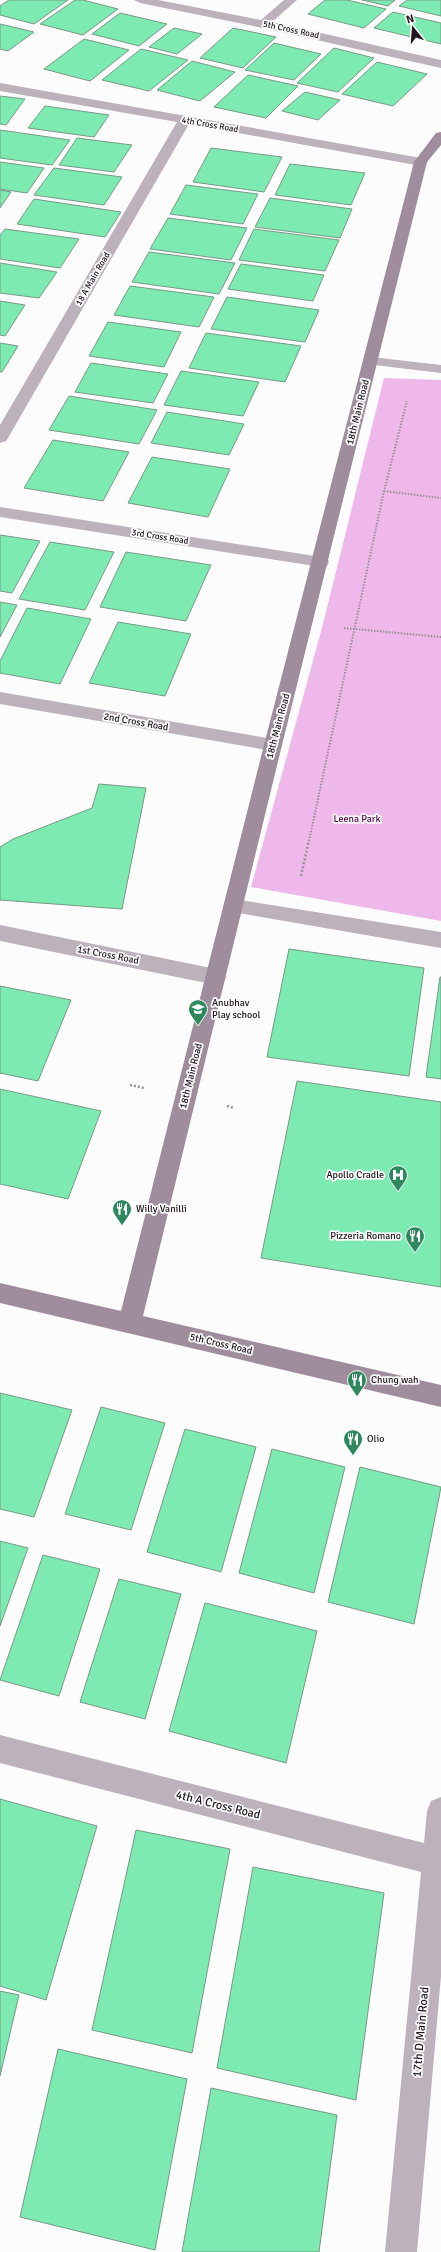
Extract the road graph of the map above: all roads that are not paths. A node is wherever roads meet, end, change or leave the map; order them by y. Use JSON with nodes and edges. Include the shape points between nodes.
{"nodes":[{"id":1,"x":140,"y":0,"type":"edge"},
{"id":2,"x":291,"y":0,"type":"edge"},
{"id":3,"x":263,"y":24,"type":"junction"},
{"id":4,"x":441,"y":64,"type":"edge"},
{"id":5,"x":0,"y":87,"type":"edge"},
{"id":6,"x":185,"y":120,"type":"junction"},
{"id":7,"x":441,"y":136,"type":"edge"},
{"id":8,"x":421,"y":162,"type":"junction"},
{"id":9,"x":371,"y":361,"type":"junction"},
{"id":10,"x":441,"y":369,"type":"edge"},
{"id":11,"x":0,"y":438,"type":"edge"},
{"id":12,"x":0,"y":512,"type":"edge"},
{"id":13,"x":321,"y":562,"type":"junction"},
{"id":14,"x":0,"y":698,"type":"edge"},
{"id":15,"x":273,"y":745,"type":"junction"},
{"id":16,"x":234,"y":906,"type":"junction"},
{"id":17,"x":0,"y":933,"type":"edge"},
{"id":18,"x":441,"y":940,"type":"edge"},
{"id":19,"x":216,"y":977,"type":"junction"},
{"id":20,"x":0,"y":1293,"type":"edge"},
{"id":21,"x":130,"y":1322,"type":"junction"},
{"id":22,"x":441,"y":1396,"type":"edge"},
{"id":23,"x":0,"y":1749,"type":"edge"},
{"id":24,"x":441,"y":1811,"type":"edge"},
{"id":25,"x":436,"y":1861,"type":"junction"},
{"id":26,"x":401,"y":2252,"type":"edge"}],
"edges":[{"from":1,"to":3,"type":"street","name":"5th Cross Road"},
{"from":2,"to":3,"type":"street"},
{"from":3,"to":4,"type":"street","name":"5th Cross Road"},
{"from":5,"to":6,"type":"street","name":"4th Cross Road"},
{"from":6,"to":8,"type":"street","name":"4th Cross Road"},
{"from":6,"to":11,"type":"street","name":"18 A Main Road"},
{"from":7,"to":8,"type":"street","name":"18th Main Road"},
{"from":8,"to":9,"type":"street","name":"18th Main Road"},
{"from":9,"to":10,"type":"street"},
{"from":9,"to":13,"type":"street","name":"18th Main Road"},
{"from":12,"to":13,"type":"street","name":"3rd Cross Road"},
{"from":13,"to":15,"type":"street","name":"18th Main Road"},
{"from":14,"to":15,"type":"street","name":"2nd Cross Road"},
{"from":15,"to":16,"type":"street","name":"18th Main Road"},
{"from":16,"to":18,"type":"street"},
{"from":16,"to":19,"type":"street","name":"18th Main Road"},
{"from":17,"to":19,"type":"street","name":"1st Cross Road"},
{"from":19,"to":21,"type":"street","name":"18th Main Road"},
{"from":20,"to":21,"type":"street","name":"5th Cross Road"},
{"from":21,"to":22,"type":"street","name":"5th Cross Road"},
{"from":23,"to":25,"type":"street","name":"4th A Cross Road"},
{"from":24,"to":25,"type":"street","name":"17th D Main Road"},
{"from":25,"to":26,"type":"street","name":"17th D Main Road"}]}
